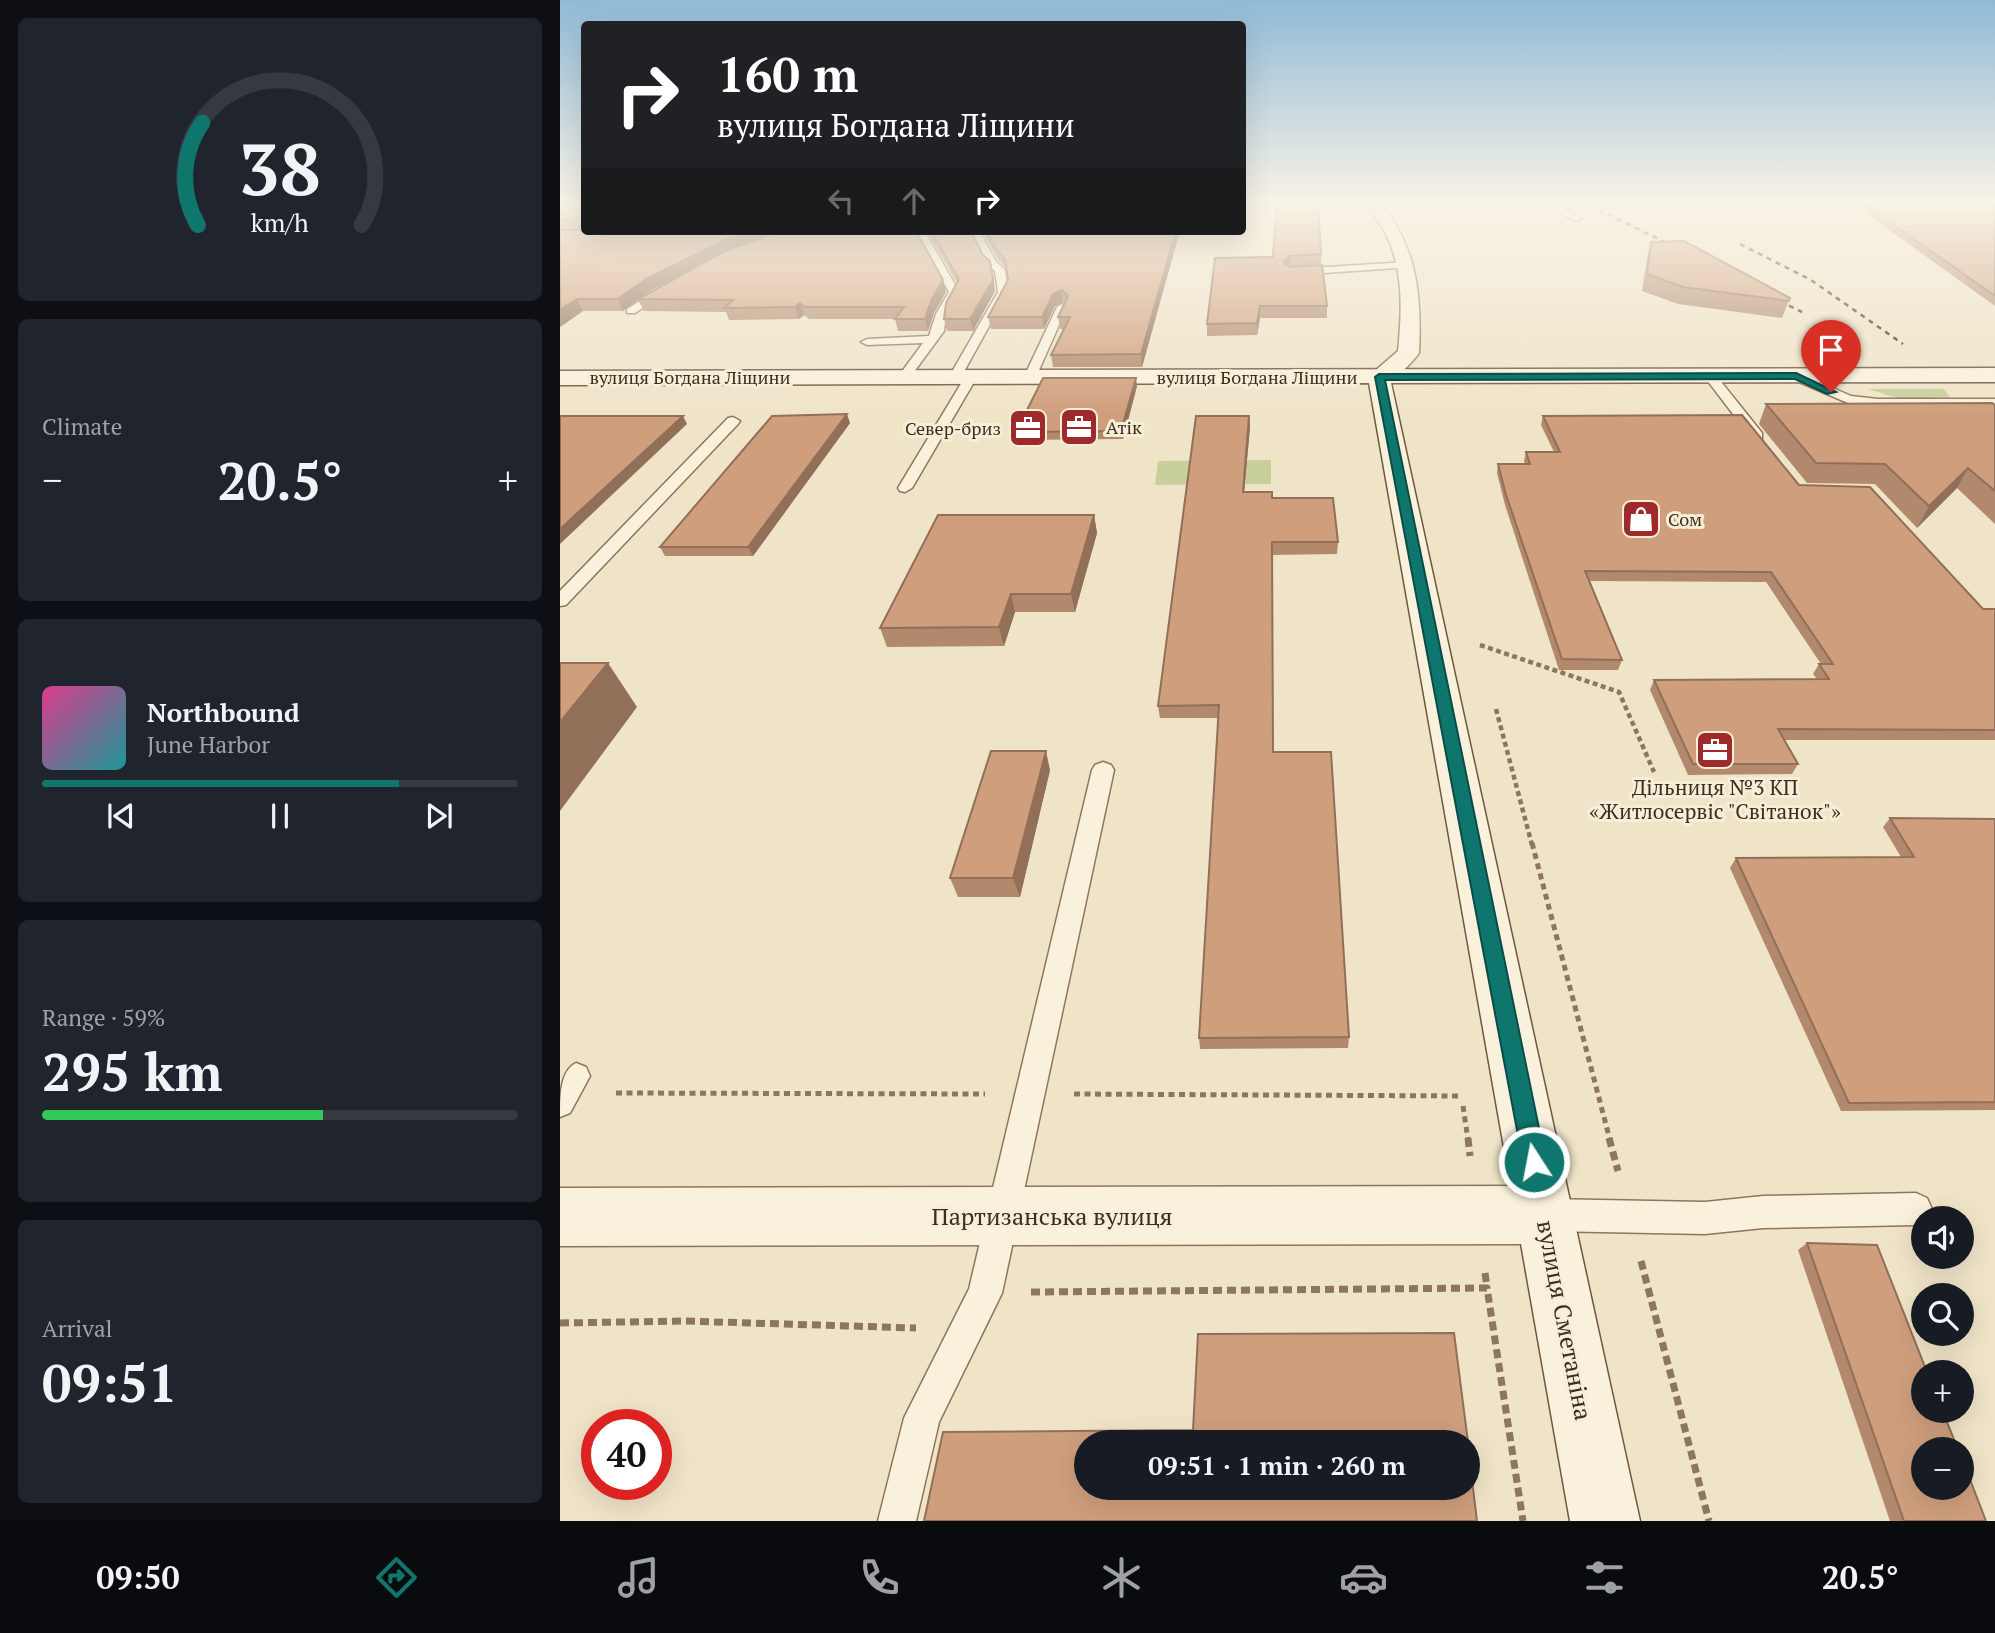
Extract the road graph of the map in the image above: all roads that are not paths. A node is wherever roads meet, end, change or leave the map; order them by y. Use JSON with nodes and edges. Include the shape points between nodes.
{"nodes":[{"id":1,"x":943,"y":272,"type":"edge"},
{"id":2,"x":1000,"y":272,"type":"edge"},
{"id":3,"x":1409,"y":272,"type":"edge"},
{"id":4,"x":675,"y":283,"type":"edge"},
{"id":5,"x":1062,"y":307,"type":"edge"},
{"id":6,"x":631,"y":311,"type":"edge"},
{"id":7,"x":932,"y":339,"type":"junction"},
{"id":8,"x":867,"y":342,"type":"dead end"},
{"id":9,"x":1995,"y":375,"type":"edge"},
{"id":10,"x":1710,"y":376,"type":"junction"},
{"id":11,"x":1796,"y":376,"type":"junction"},
{"id":12,"x":560,"y":377,"type":"edge"},
{"id":13,"x":904,"y":377,"type":"junction"},
{"id":14,"x":963,"y":377,"type":"junction"},
{"id":15,"x":1030,"y":377,"type":"junction"},
{"id":16,"x":1379,"y":377,"type":"junction"},
{"id":17,"x":1995,"y":402,"type":"edge"},
{"id":18,"x":733,"y":421,"type":"dead end"},
{"id":19,"x":1769,"y":451,"type":"edge"},
{"id":20,"x":905,"y":488,"type":"dead end"},
{"id":21,"x":560,"y":601,"type":"edge"},
{"id":22,"x":1103,"y":770,"type":"dead end"},
{"id":23,"x":576,"y":1076,"type":"dead end"},
{"id":24,"x":560,"y":1103,"type":"edge"},
{"id":25,"x":1911,"y":1209,"type":"edge"},
{"id":26,"x":1545,"y":1215,"type":"junction"},
{"id":27,"x":1003,"y":1216,"type":"junction"},
{"id":28,"x":560,"y":1217,"type":"edge"},
{"id":29,"x":897,"y":1521,"type":"edge"},
{"id":30,"x":1605,"y":1521,"type":"edge"}],
"edges":[{"from":1,"to":7,"type":"lane","via":[[954,292]]},
{"from":2,"to":14,"type":"lane","via":[[1003,292]]},
{"from":3,"to":16,"type":"street","via":[[1408,353]]},
{"from":4,"to":6,"type":"lane"},
{"from":5,"to":15,"type":"lane"},
{"from":7,"to":8,"type":"lane"},
{"from":7,"to":13,"type":"lane"},
{"from":9,"to":11,"type":"street","name":"вулиця Богдана Ліщини"},
{"from":10,"to":11,"type":"street","name":"вулиця Богдана Ліщини"},
{"from":10,"to":16,"type":"street","name":"вулиця Богдана Ліщини"},
{"from":10,"to":19,"type":"lane"},
{"from":11,"to":17,"type":"lane","via":[[1858,401]]},
{"from":12,"to":13,"type":"street","name":"вулиця Богдана Ліщини"},
{"from":13,"to":14,"type":"street","name":"вулиця Богдана Ліщини"},
{"from":14,"to":15,"type":"street","name":"вулиця Богдана Ліщини"},
{"from":14,"to":20,"type":"lane"},
{"from":15,"to":16,"type":"street","name":"вулиця Богдана Ліщини"},
{"from":16,"to":26,"type":"street","name":"вулиця Сметаніна"},
{"from":18,"to":21,"type":"lane"},
{"from":22,"to":27,"type":"lane"},
{"from":23,"to":24,"type":"lane"},
{"from":25,"to":26,"type":"lane","via":[[1705,1218]]},
{"from":26,"to":27,"type":"street","name":"Партизанська вулиця"},
{"from":26,"to":30,"type":"street","name":"вулиця Сметаніна"},
{"from":27,"to":28,"type":"street","name":"Партизанська вулиця"},
{"from":27,"to":29,"type":"lane","via":[[985,1293],[922,1418]]}]}
